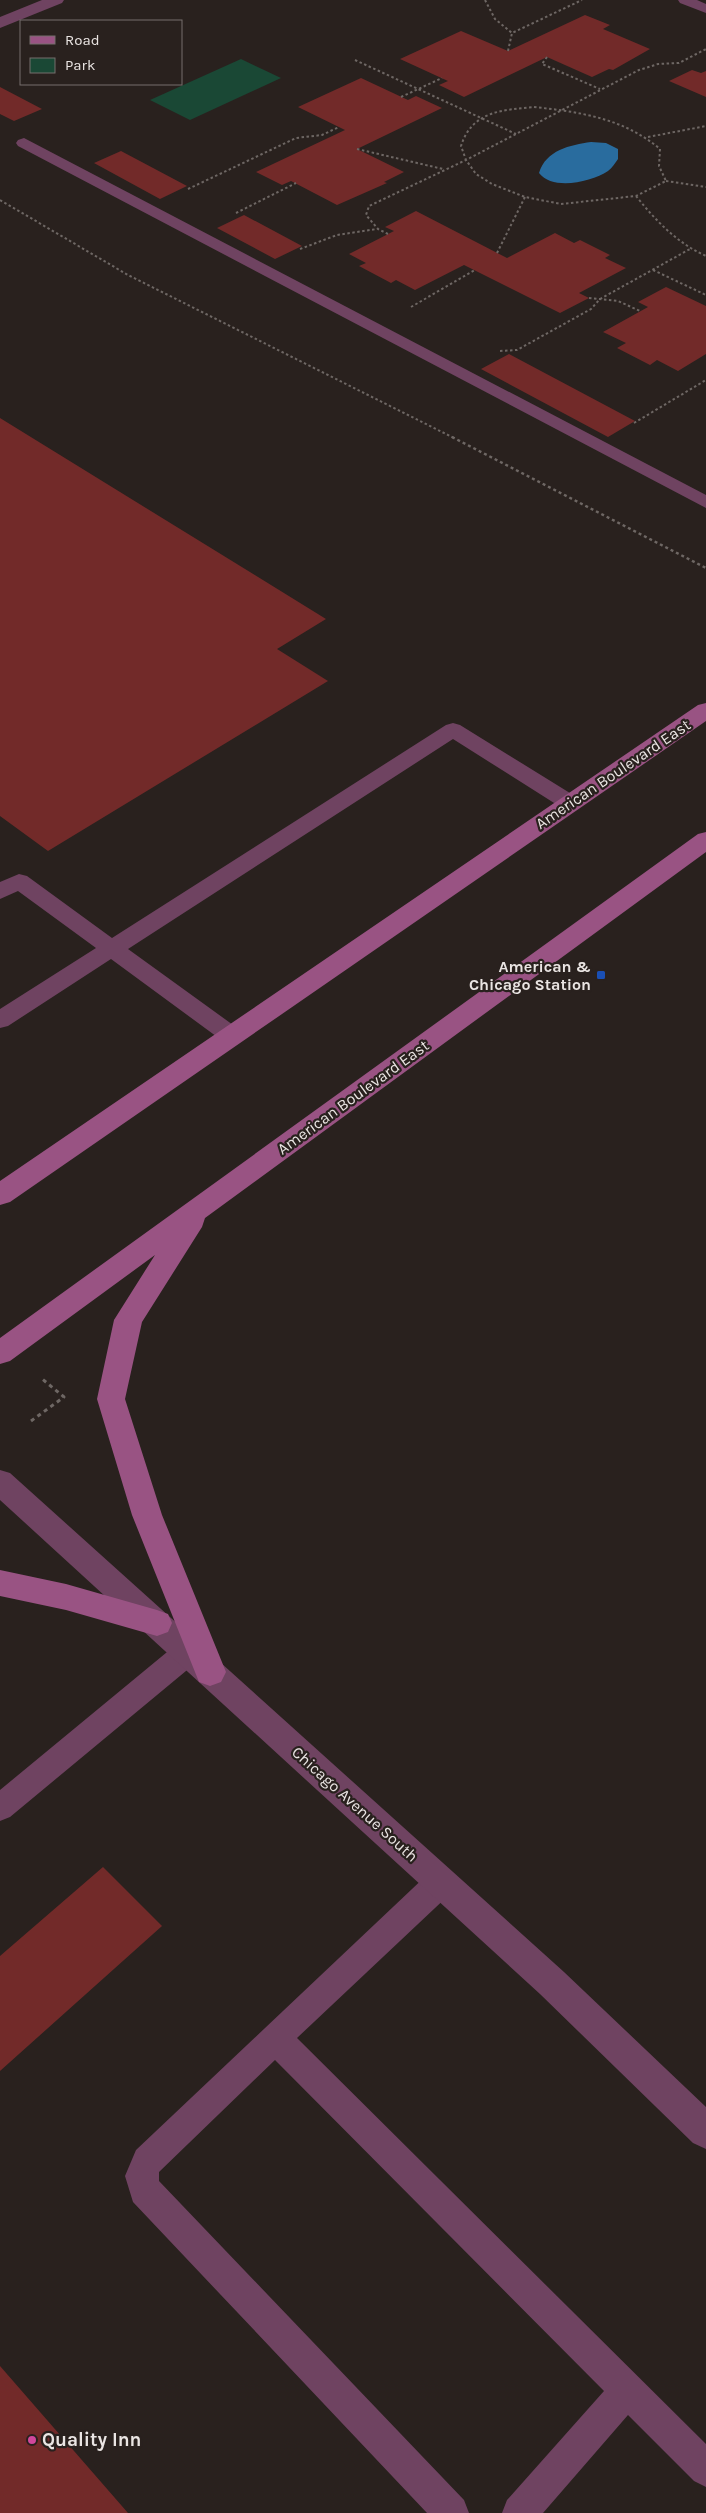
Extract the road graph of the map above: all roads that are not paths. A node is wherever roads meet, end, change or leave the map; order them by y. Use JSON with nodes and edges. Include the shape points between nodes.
{"nodes":[{"id":1,"x":56,"y":0,"type":"edge"},
{"id":2,"x":685,"y":0,"type":"edge"},
{"id":3,"x":706,"y":9,"type":"edge"},
{"id":4,"x":0,"y":23,"type":"edge"},
{"id":5,"x":24,"y":143,"type":"dead end"},
{"id":6,"x":706,"y":502,"type":"edge"},
{"id":7,"x":706,"y":710,"type":"edge"},
{"id":8,"x":570,"y":804,"type":"junction"},
{"id":9,"x":706,"y":840,"type":"edge"},
{"id":10,"x":0,"y":892,"type":"edge"},
{"id":11,"x":111,"y":949,"type":"junction"},
{"id":12,"x":0,"y":1020,"type":"edge"},
{"id":13,"x":232,"y":1036,"type":"junction"},
{"id":14,"x":0,"y":1195,"type":"edge"},
{"id":15,"x":202,"y":1206,"type":"junction"},
{"id":16,"x":0,"y":1353,"type":"edge"},
{"id":17,"x":0,"y":1482,"type":"edge"},
{"id":18,"x":0,"y":1583,"type":"edge"},
{"id":19,"x":157,"y":1623,"type":"junction"},
{"id":20,"x":199,"y":1662,"type":"junction"},
{"id":21,"x":0,"y":1808,"type":"edge"},
{"id":22,"x":440,"y":1882,"type":"junction"},
{"id":23,"x":275,"y":2038,"type":"junction"},
{"id":24,"x":706,"y":2131,"type":"edge"},
{"id":25,"x":627,"y":2390,"type":"junction"},
{"id":26,"x":706,"y":2469,"type":"edge"},
{"id":27,"x":451,"y":2513,"type":"edge"},
{"id":28,"x":520,"y":2513,"type":"edge"}],
"edges":[{"from":1,"to":4,"type":"street"},
{"from":2,"to":3,"type":"lane"},
{"from":5,"to":6,"type":"lane"},
{"from":7,"to":8,"type":"main road","name":"American Boulevard East"},
{"from":8,"to":11,"type":"lane","via":[[453,730]]},
{"from":8,"to":13,"type":"main road","name":"American Boulevard East"},
{"from":9,"to":15,"type":"main road","name":"American Boulevard East"},
{"from":10,"to":11,"type":"lane","via":[[19,881]]},
{"from":11,"to":12,"type":"lane"},
{"from":11,"to":13,"type":"lane"},
{"from":13,"to":14,"type":"main road","name":"American Boulevard East"},
{"from":15,"to":16,"type":"main road","name":"American Boulevard East"},
{"from":15,"to":20,"type":"main road","via":[[128,1320],[110,1399]]},
{"from":17,"to":19,"type":"street","name":"Chicago Avenue South"},
{"from":18,"to":19,"type":"main road","via":[[66,1597]]},
{"from":19,"to":20,"type":"street","name":"Chicago Avenue South"},
{"from":20,"to":21,"type":"lane"},
{"from":20,"to":22,"type":"street","name":"Chicago Avenue South"},
{"from":22,"to":23,"type":"lane"},
{"from":22,"to":24,"type":"street","name":"Chicago Avenue South","via":[[552,1983]]},
{"from":23,"to":25,"type":"lane"},
{"from":23,"to":27,"type":"lane","via":[[147,2161],[141,2176],[145,2190]]},
{"from":25,"to":26,"type":"lane"},
{"from":25,"to":28,"type":"lane"}]}
